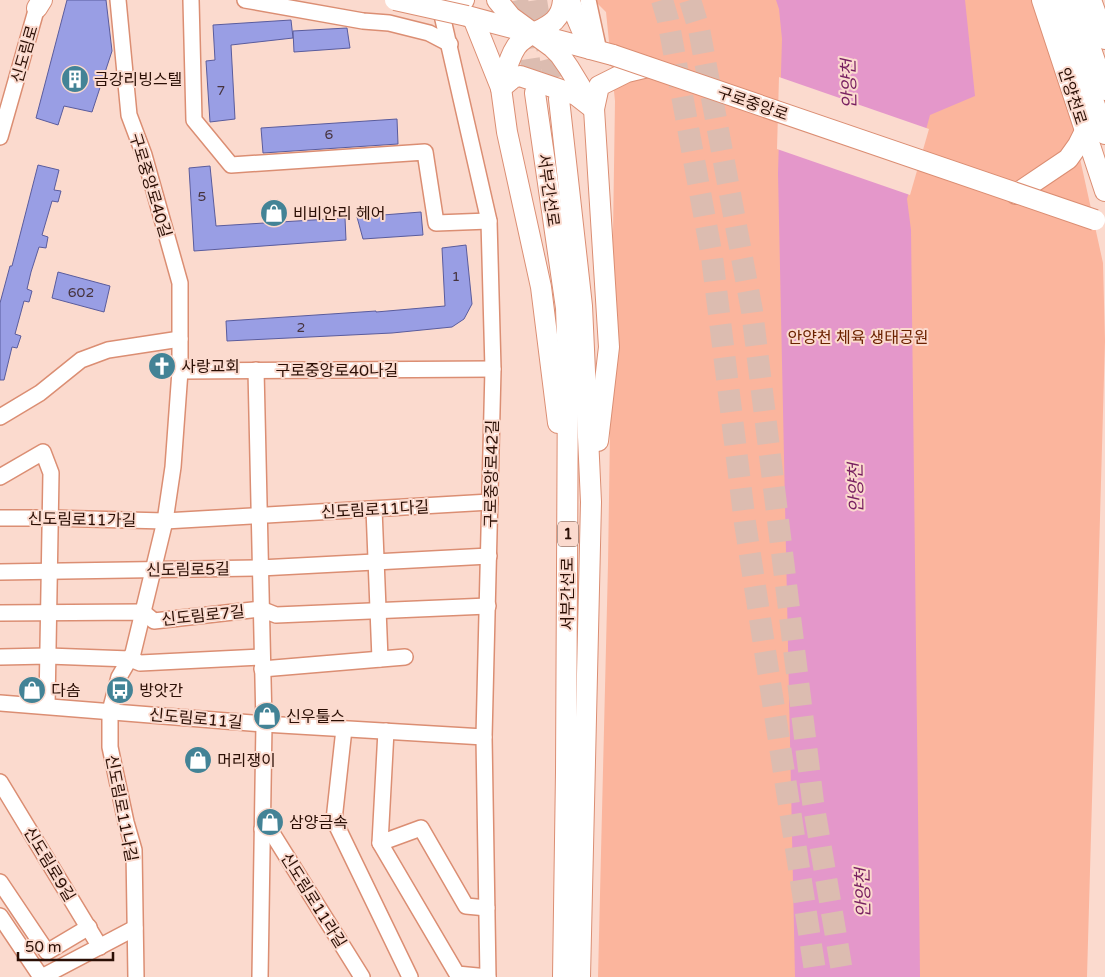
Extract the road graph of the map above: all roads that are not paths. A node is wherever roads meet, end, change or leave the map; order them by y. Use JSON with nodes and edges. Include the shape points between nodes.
{"nodes":[{"id":1,"x":118,"y":0,"type":"edge"},
{"id":2,"x":191,"y":0,"type":"edge"},
{"id":3,"x":245,"y":0,"type":"edge"},
{"id":4,"x":395,"y":0,"type":"edge"},
{"id":5,"x":497,"y":0,"type":"edge"},
{"id":6,"x":563,"y":0,"type":"edge"},
{"id":7,"x":569,"y":0,"type":"edge"},
{"id":8,"x":588,"y":0,"type":"edge"},
{"id":9,"x":1042,"y":0,"type":"edge"},
{"id":10,"x":1058,"y":0,"type":"edge"},
{"id":11,"x":1074,"y":0,"type":"edge"},
{"id":12,"x":1091,"y":0,"type":"edge"},
{"id":13,"x":38,"y":2,"type":"edge"},
{"id":14,"x":442,"y":6,"type":"edge"},
{"id":15,"x":468,"y":11,"type":"edge"},
{"id":16,"x":534,"y":34,"type":"junction"},
{"id":17,"x":1105,"y":39,"type":"edge"},
{"id":18,"x":450,"y":44,"type":"junction"},
{"id":19,"x":601,"y":52,"type":"junction"},
{"id":20,"x":648,"y":67,"type":"junction"},
{"id":21,"x":501,"y":88,"type":"junction"},
{"id":22,"x":1105,"y":90,"type":"edge"},
{"id":23,"x":535,"y":93,"type":"tunnel mouth"},
{"id":24,"x":559,"y":99,"type":"tunnel mouth"},
{"id":25,"x":594,"y":108,"type":"junction"},
{"id":26,"x":1105,"y":134,"type":"edge"},
{"id":27,"x":0,"y":137,"type":"edge"},
{"id":28,"x":1091,"y":149,"type":"edge"},
{"id":29,"x":1105,"y":191,"type":"edge"},
{"id":30,"x":1016,"y":194,"type":"junction"},
{"id":31,"x":489,"y":221,"type":"junction"},
{"id":32,"x":1100,"y":222,"type":"edge"},
{"id":33,"x":180,"y":339,"type":"junction"},
{"id":34,"x":494,"y":369,"type":"junction"},
{"id":35,"x":256,"y":370,"type":"junction"},
{"id":36,"x":180,"y":371,"type":"junction"},
{"id":37,"x":0,"y":417,"type":"edge"},
{"id":38,"x":0,"y":477,"type":"edge"},
{"id":39,"x":490,"y":502,"type":"junction"},
{"id":40,"x":591,"y":502,"type":"junction"},
{"id":41,"x":568,"y":507,"type":"junction"},
{"id":42,"x":374,"y":509,"type":"junction"},
{"id":43,"x":259,"y":516,"type":"junction"},
{"id":44,"x":0,"y":518,"type":"edge"},
{"id":45,"x":50,"y":518,"type":"junction"},
{"id":46,"x":165,"y":521,"type":"junction"},
{"id":47,"x":489,"y":556,"type":"junction"},
{"id":48,"x":376,"y":562,"type":"junction"},
{"id":49,"x":260,"y":568,"type":"junction"},
{"id":50,"x":153,"y":569,"type":"junction"},
{"id":51,"x":50,"y":571,"type":"junction"},
{"id":52,"x":0,"y":572,"type":"edge"},
{"id":53,"x":488,"y":606,"type":"junction"},
{"id":54,"x":261,"y":609,"type":"junction"},
{"id":55,"x":378,"y":611,"type":"junction"},
{"id":56,"x":49,"y":612,"type":"junction"},
{"id":57,"x":143,"y":612,"type":"junction"},
{"id":58,"x":0,"y":613,"type":"edge"},
{"id":59,"x":48,"y":656,"type":"junction"},
{"id":60,"x":0,"y":657,"type":"edge"},
{"id":61,"x":404,"y":657,"type":"dead end"},
{"id":62,"x":130,"y":659,"type":"junction"},
{"id":63,"x":380,"y":659,"type":"junction"},
{"id":64,"x":262,"y":663,"type":"junction"},
{"id":65,"x":0,"y":704,"type":"edge"},
{"id":66,"x":48,"y":706,"type":"junction"},
{"id":67,"x":110,"y":711,"type":"junction"},
{"id":68,"x":264,"y":724,"type":"junction"},
{"id":69,"x":344,"y":728,"type":"junction"},
{"id":70,"x":386,"y":731,"type":"junction"},
{"id":71,"x":484,"y":737,"type":"junction"},
{"id":72,"x":0,"y":782,"type":"edge"},
{"id":73,"x":262,"y":829,"type":"junction"},
{"id":74,"x":380,"y":843,"type":"junction"},
{"id":75,"x":0,"y":882,"type":"edge"},
{"id":76,"x":487,"y":908,"type":"junction"},
{"id":77,"x":0,"y":916,"type":"edge"},
{"id":78,"x":89,"y":927,"type":"junction"},
{"id":79,"x":135,"y":928,"type":"junction"},
{"id":80,"x":100,"y":947,"type":"junction"},
{"id":81,"x":136,"y":971,"type":"edge"},
{"id":82,"x":42,"y":977,"type":"edge"},
{"id":83,"x":146,"y":977,"type":"edge"},
{"id":84,"x":260,"y":977,"type":"edge"},
{"id":85,"x":362,"y":977,"type":"edge"},
{"id":86,"x":410,"y":977,"type":"edge"},
{"id":87,"x":488,"y":977,"type":"edge"},
{"id":88,"x":563,"y":977,"type":"edge"},
{"id":89,"x":580,"y":977,"type":"edge"}],
"edges":[{"from":1,"to":33,"type":"street","name":"구로중앙로40길","via":[[129,115],[144,155],[180,283]]},
{"from":2,"to":31,"type":"street","via":[[194,120],[231,165],[425,152],[436,223]]},
{"from":3,"to":18,"type":"street","via":[[389,23],[429,33]]},
{"from":4,"to":14,"type":"main road","name":"구로중앙로","bridge":true},
{"from":5,"to":16,"type":"main road","via":[[511,17]]},
{"from":6,"to":16,"type":"main road","via":[[555,21]]},
{"from":7,"to":19,"type":"main road"},
{"from":8,"to":19,"type":"street"},
{"from":9,"to":28,"type":"main road","name":"안양천로"},
{"from":10,"to":26,"type":"main road"},
{"from":11,"to":22,"type":"main road"},
{"from":12,"to":17,"type":"main road"},
{"from":13,"to":27,"type":"street","name":"신도림로"},
{"from":14,"to":15,"type":"main road","name":"구로중앙로","bridge":true},
{"from":14,"to":18,"type":"street","name":"구로중앙로42길"},
{"from":15,"to":16,"type":"main road","name":"구로중앙로"},
{"from":15,"to":21,"type":"main road"},
{"from":16,"to":19,"type":"main road","name":"구로중앙로"},
{"from":16,"to":21,"type":"main road","via":[[516,47]]},
{"from":16,"to":25,"type":"main road","via":[[560,55]]},
{"from":18,"to":31,"type":"street","name":"구로중앙로42길"},
{"from":19,"to":20,"type":"main road","name":"구로중앙로","bridge":true},
{"from":20,"to":25,"type":"main road","via":[[627,72],[599,86]]},
{"from":20,"to":30,"type":"main road","name":"구로중앙로","bridge":true},
{"from":21,"to":25,"type":"main road","via":[[520,76],[576,95]]},
{"from":21,"to":41,"type":"main road","via":[[507,132],[541,287]]},
{"from":23,"to":41,"type":"main road","name":"서부간선로","number":"1","via":[[566,308]]},
{"from":24,"to":40,"type":"main road","name":"서부간선로","number":"1","via":[[582,306]]},
{"from":25,"to":40,"type":"main road","via":[[609,347]]},
{"from":28,"to":29,"type":"main road","name":"안양천로"},
{"from":28,"to":30,"type":"main road","via":[[1068,159]]},
{"from":30,"to":32,"type":"main road","name":"구로중앙로","bridge":true},
{"from":31,"to":34,"type":"street","name":"구로중앙로42길"},
{"from":33,"to":36,"type":"street","name":"구로중앙로40길"},
{"from":33,"to":37,"type":"street","via":[[108,350],[81,360],[40,393]]},
{"from":34,"to":35,"type":"street","name":"구로중앙로40나길"},
{"from":34,"to":39,"type":"street","name":"구로중앙로42길"},
{"from":35,"to":36,"type":"street","name":"구로중앙로40나길"},
{"from":35,"to":43,"type":"street"},
{"from":36,"to":46,"type":"street","via":[[173,467]]},
{"from":38,"to":45,"type":"street","via":[[42,452],[51,473]]},
{"from":39,"to":42,"type":"street","name":"신도림로11다길"},
{"from":39,"to":47,"type":"street","name":"구로중앙로42길"},
{"from":40,"to":89,"type":"main road","name":"서부간선로","number":"1"},
{"from":41,"to":88,"type":"main road","name":"서부간선로","number":"1"},
{"from":42,"to":43,"type":"street","name":"신도림로11다길"},
{"from":42,"to":48,"type":"street"},
{"from":43,"to":46,"type":"street","name":"신도림로11다길"},
{"from":43,"to":49,"type":"street"},
{"from":44,"to":45,"type":"street","name":"신도림로11가길"},
{"from":45,"to":46,"type":"street","name":"신도림로11가길"},
{"from":45,"to":51,"type":"street"},
{"from":46,"to":50,"type":"street"},
{"from":47,"to":48,"type":"street","name":"신도림로5길"},
{"from":47,"to":53,"type":"street","name":"구로중앙로42길"},
{"from":48,"to":49,"type":"street","name":"신도림로5길"},
{"from":48,"to":55,"type":"street"},
{"from":49,"to":50,"type":"street","name":"신도림로5길"},
{"from":49,"to":54,"type":"street"},
{"from":50,"to":51,"type":"street","name":"신도림로5길"},
{"from":50,"to":57,"type":"street"},
{"from":51,"to":52,"type":"street","name":"신도림로5길"},
{"from":51,"to":56,"type":"street"},
{"from":53,"to":55,"type":"street","name":"신도림로7길"},
{"from":53,"to":71,"type":"street","name":"구로중앙로42길"},
{"from":54,"to":55,"type":"street","name":"신도림로7길","via":[[276,615]]},
{"from":54,"to":57,"type":"street","name":"신도림로7길","via":[[154,621]]},
{"from":54,"to":64,"type":"street"},
{"from":55,"to":63,"type":"street"},
{"from":56,"to":57,"type":"street","name":"신도림로7길"},
{"from":56,"to":58,"type":"street","name":"신도림로7길"},
{"from":56,"to":59,"type":"street"},
{"from":57,"to":62,"type":"street"},
{"from":59,"to":60,"type":"street"},
{"from":59,"to":62,"type":"street"},
{"from":59,"to":66,"type":"street"},
{"from":61,"to":63,"type":"street"},
{"from":62,"to":64,"type":"street","via":[[140,664]]},
{"from":62,"to":67,"type":"street","via":[[119,677]]},
{"from":63,"to":64,"type":"street"},
{"from":64,"to":68,"type":"street"},
{"from":65,"to":66,"type":"street","name":"신도림로11길"},
{"from":66,"to":67,"type":"street","name":"신도림로11길"},
{"from":67,"to":68,"type":"street","name":"신도림로11길"},
{"from":67,"to":79,"type":"street","name":"신도림로11나길","via":[[110,748],[134,850]]},
{"from":68,"to":69,"type":"street","name":"신도림로11길"},
{"from":68,"to":73,"type":"street","name":"신도림로11라길"},
{"from":69,"to":70,"type":"street","name":"신도림로11길"},
{"from":69,"to":86,"type":"street","via":[[334,820]]},
{"from":70,"to":71,"type":"street","name":"신도림로11길"},
{"from":70,"to":74,"type":"street"},
{"from":71,"to":76,"type":"street","name":"구로중앙로42길"},
{"from":72,"to":78,"type":"street","name":"신도림로9길"},
{"from":73,"to":84,"type":"street","name":"신도림로11라길"},
{"from":73,"to":85,"type":"street","name":"신도림로11라길","via":[[272,833]]},
{"from":74,"to":76,"type":"street","via":[[421,828],[466,906]]},
{"from":74,"to":87,"type":"street","via":[[458,974]]},
{"from":75,"to":78,"type":"street","via":[[47,952]]},
{"from":76,"to":87,"type":"street","name":"구로중앙로42길"},
{"from":77,"to":82,"type":"street"},
{"from":78,"to":80,"type":"street","name":"신도림로9길"},
{"from":79,"to":80,"type":"street"},
{"from":79,"to":81,"type":"street","name":"신도림로11나길"},
{"from":80,"to":82,"type":"street"},
{"from":81,"to":83,"type":"street","name":"신도림로11나길"}]}
